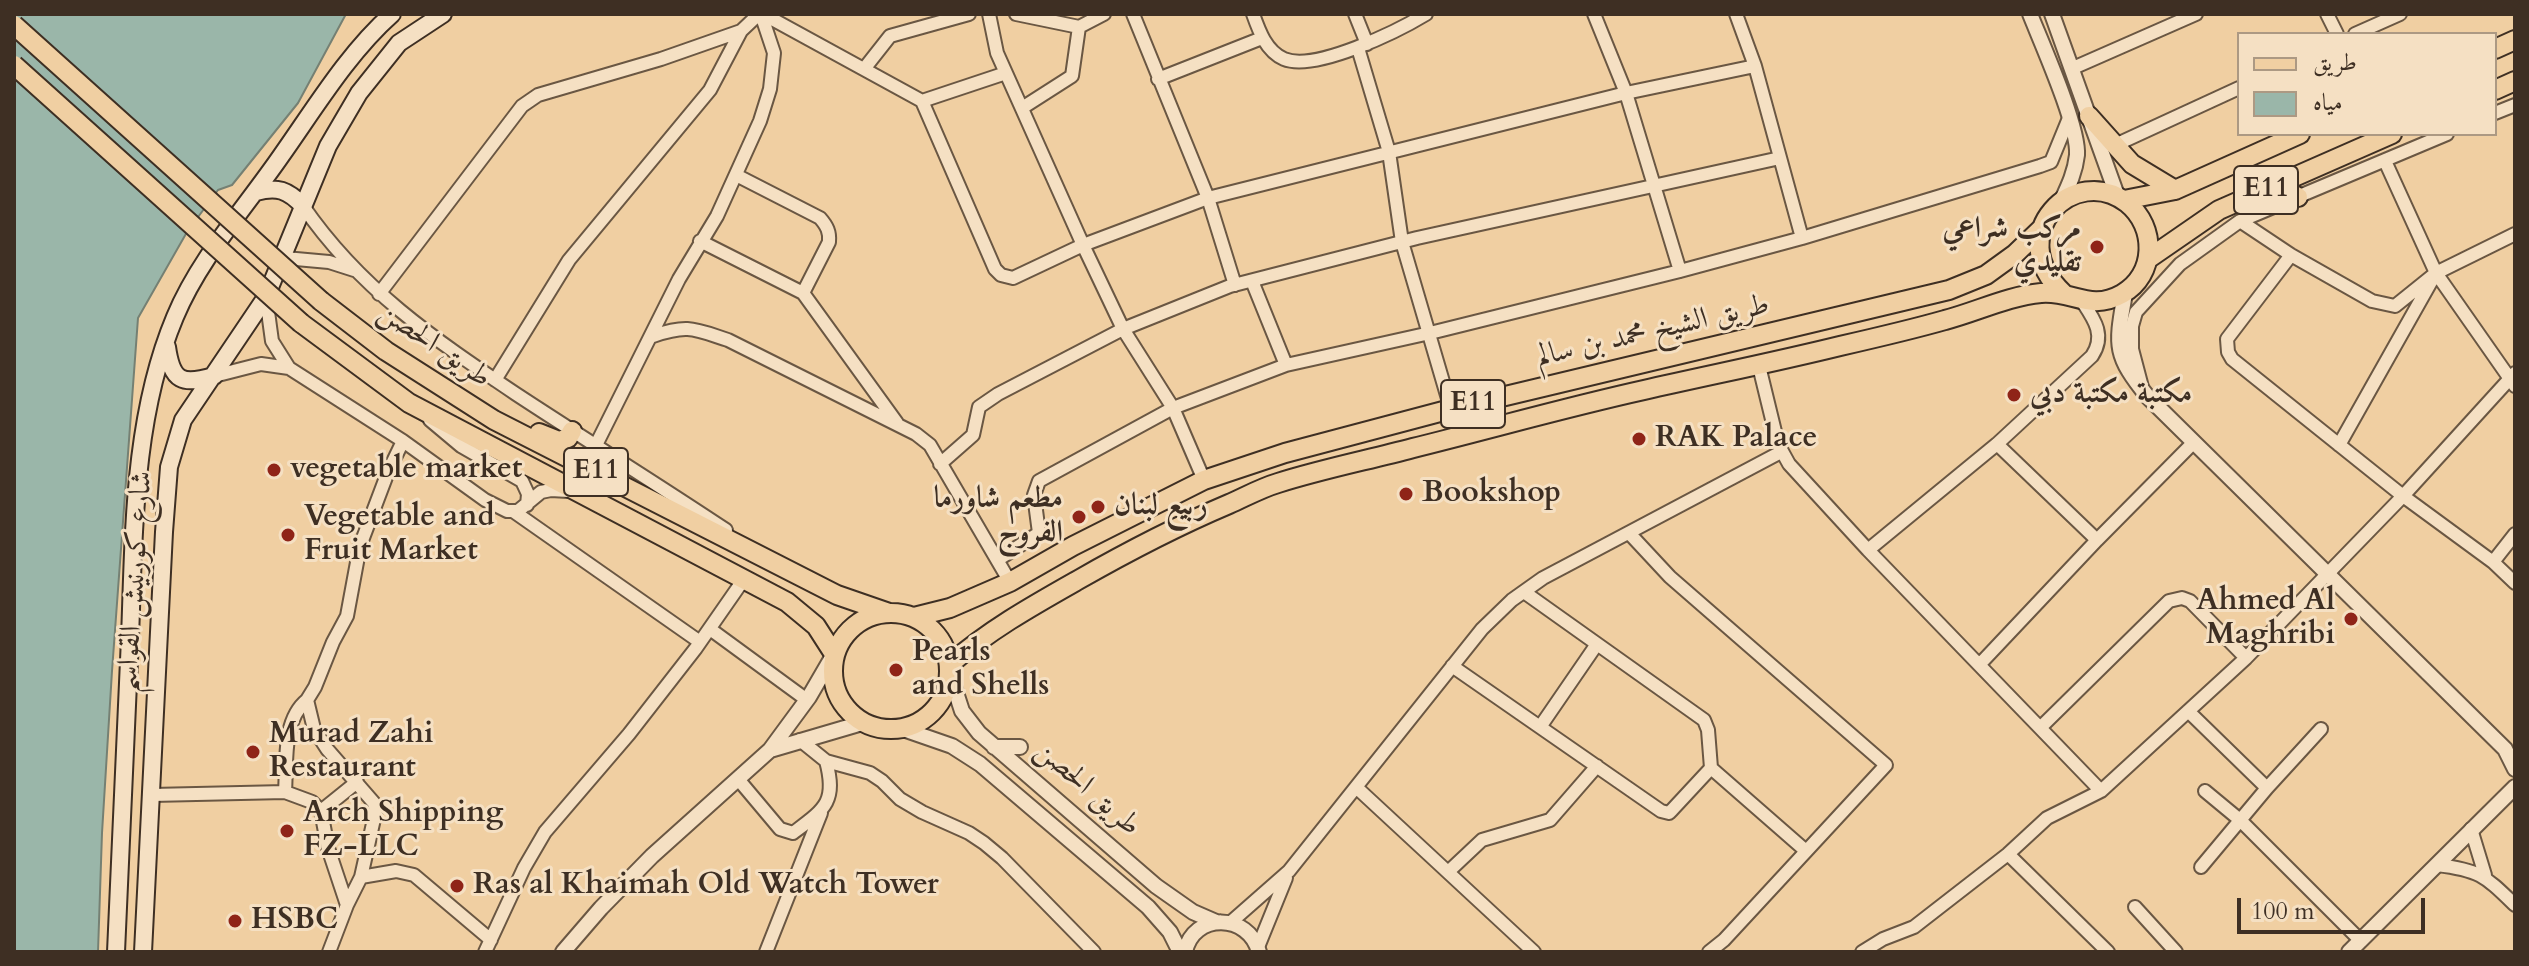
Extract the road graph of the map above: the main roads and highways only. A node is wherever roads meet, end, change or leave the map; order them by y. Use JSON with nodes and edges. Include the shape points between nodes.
{"nodes":[{"id":1,"x":392,"y":14,"type":"edge"},
{"id":2,"x":443,"y":14,"type":"edge"},
{"id":3,"x":14,"y":25,"type":"edge"},
{"id":4,"x":14,"y":65,"type":"edge"},
{"id":5,"x":2089,"y":116,"type":"road end"},
{"id":6,"x":2296,"y":136,"type":"edge"},
{"id":7,"x":2387,"y":136,"type":"edge"},
{"id":8,"x":2277,"y":185,"type":"junction"},
{"id":9,"x":2175,"y":190,"type":"junction"},
{"id":10,"x":256,"y":192,"type":"junction"},
{"id":11,"x":2298,"y":197,"type":"road end"},
{"id":12,"x":2121,"y":199,"type":"junction"},
{"id":13,"x":303,"y":206,"type":"junction"},
{"id":14,"x":2041,"y":229,"type":"junction"},
{"id":15,"x":2148,"y":259,"type":"junction"},
{"id":16,"x":2063,"y":293,"type":"junction"},
{"id":17,"x":321,"y":301,"type":"junction"},
{"id":18,"x":166,"y":341,"type":"junction"},
{"id":19,"x":214,"y":376,"type":"junction"},
{"id":20,"x":572,"y":431,"type":"road end"},
{"id":21,"x":889,"y":613,"type":"junction"},
{"id":22,"x":914,"y":617,"type":"junction"},
{"id":23,"x":834,"y":654,"type":"junction"},
{"id":24,"x":950,"y":669,"type":"junction"},
{"id":25,"x":116,"y":952,"type":"edge"},
{"id":26,"x":143,"y":952,"type":"edge"}],
"edges":[{"from":1,"to":10,"type":"main road","name":"شارع كورنيش القواسم","via":[[335,81]]},
{"from":2,"to":13,"type":"main road","name":"شارع كورنيش القواسم","via":[[399,43],[359,93],[328,146]]},
{"from":3,"to":17,"type":"main road","name":"طريق الحصن","number":"E11","bridge":true},
{"from":4,"to":23,"type":"main road","name":"طريق الحصن","number":"E11","bridge":true,"via":[[301,323],[409,403],[787,602],[816,626]]},
{"from":5,"to":9,"type":"main road","via":[[2132,164]]},
{"from":6,"to":9,"type":"main road","number":"E11"},
{"from":7,"to":8,"type":"main road","number":"E11"},
{"from":8,"to":11,"type":"main road"},
{"from":8,"to":15,"type":"main road","number":"E11","via":[[2219,210]]},
{"from":9,"to":12,"type":"main road","number":"E11"},
{"from":10,"to":13,"type":"main road","via":[[285,190]]},
{"from":10,"to":18,"type":"main road","name":"شارع كورنيش القواسم","via":[[205,263]]},
{"from":12,"to":14,"type":"main road","via":[[2092,192],[2076,195],[2061,202]]},
{"from":12,"to":15,"type":"main road","via":[[2145,226]]},
{"from":13,"to":19,"type":"main road","name":"شارع كورنيش القواسم","via":[[266,297]]},
{"from":14,"to":16,"type":"main road","via":[[2041,265]]},
{"from":14,"to":22,"type":"main road","name":"طريق الشيخ محمد بن سالم","number":"E11","via":[[1986,275],[1949,290],[1451,409],[1204,480],[1010,582]]},
{"from":15,"to":16,"type":"main road","via":[[2136,284],[2110,300],[2082,301]]},
{"from":16,"to":24,"type":"main road","name":"طريق الشيخ محمد بن سالم","number":"E11","via":[[2013,298],[1946,320],[1276,483],[1109,562],[982,636]]},
{"from":17,"to":20,"type":"main road","via":[[545,436],[559,441]]},
{"from":17,"to":21,"type":"main road","name":"طريق الحصن","number":"E11","via":[[386,351],[494,420],[837,595]]},
{"from":18,"to":19,"type":"main road","via":[[176,374],[193,382]]},
{"from":18,"to":25,"type":"main road","name":"شارع كورنيش القواسم","via":[[142,450]]},
{"from":19,"to":26,"type":"main road","name":"شارع كورنيش القواسم","via":[[183,420],[169,467]]},
{"from":21,"to":22,"type":"main road"},
{"from":21,"to":23,"type":"main road","via":[[855,624]]},
{"from":22,"to":24,"type":"main road","via":[[938,636]]},
{"from":23,"to":24,"type":"main road","via":[[840,700],[862,723],[889,730],[921,722],[936,709],[946,693]]}]}
